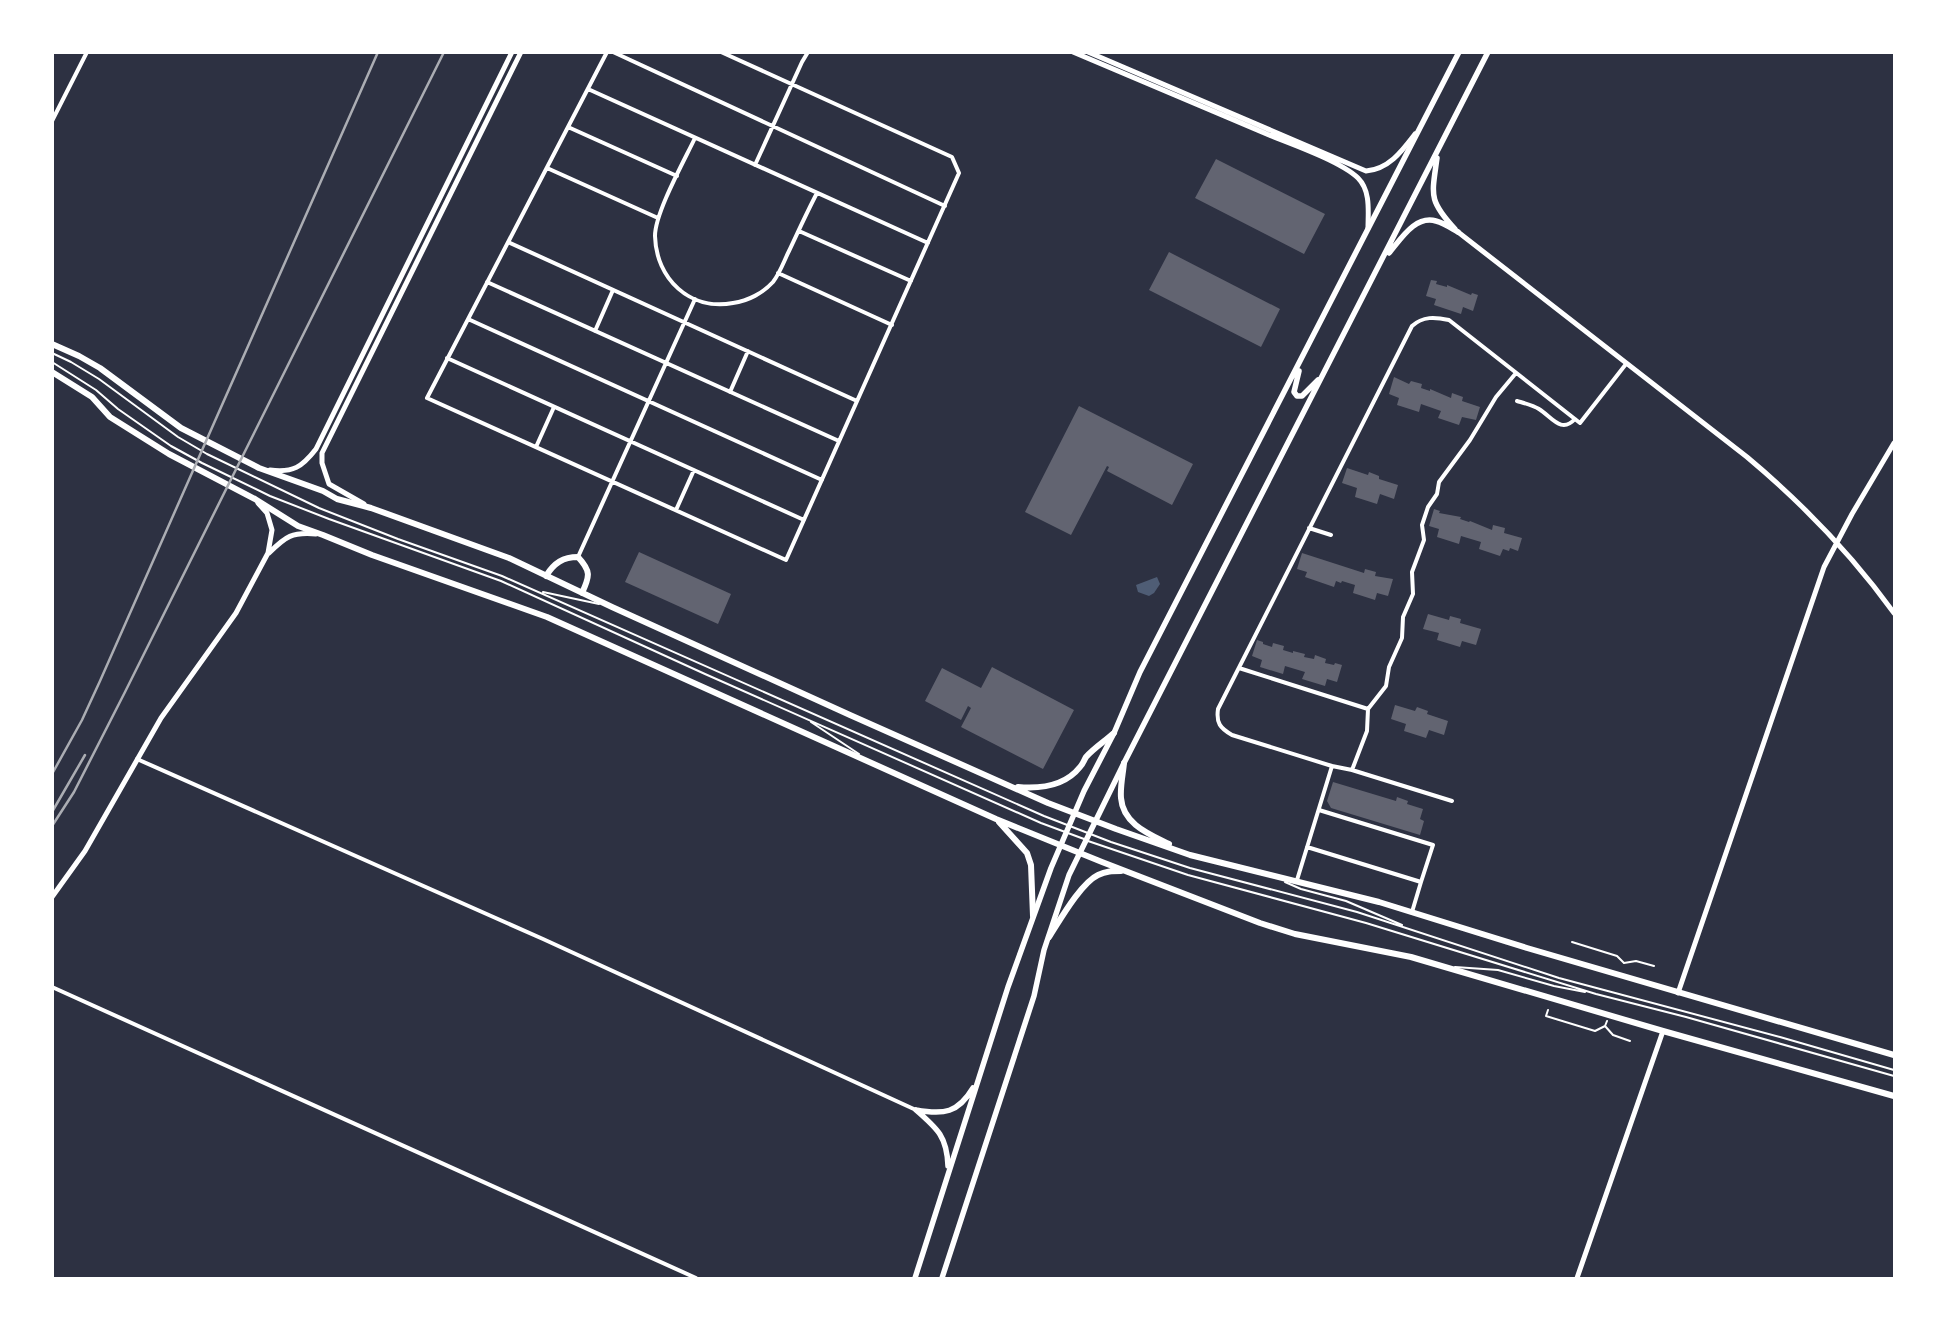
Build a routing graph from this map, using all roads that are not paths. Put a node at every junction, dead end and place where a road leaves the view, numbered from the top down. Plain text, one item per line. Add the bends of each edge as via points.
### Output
1 (87, 52) edge
2 (512, 52) edge
3 (521, 52) edge
4 (607, 52) edge
5 (613, 52) edge
6 (721, 52) edge
7 (808, 52) edge
8 (1073, 52) edge
9 (1088, 52) edge
10 (1459, 52) edge
11 (1488, 52) edge
12 (792, 84) junction
13 (588, 89) junction
14 (52, 121) edge
15 (772, 126) junction
16 (568, 127) junction
17 (1420, 128) junction
18 (695, 138) junction
19 (1438, 151) junction
20 (754, 165) junction
21 (547, 168) junction
22 (677, 176) junction
23 (816, 193) junction
24 (945, 206) junction
25 (658, 218) junction
26 (798, 231) junction
27 (1368, 231) junction
28 (1458, 232) junction
29 (508, 242) junction
30 (928, 243) junction
31 (1381, 264) junction
32 (778, 273) junction
33 (911, 281) junction
34 (487, 282) junction
35 (613, 290) junction
36 (695, 299) junction
37 (468, 320) junction
38 (684, 322) junction
39 (892, 324) junction
40 (594, 331) junction
41 (52, 344) edge
42 (748, 351) junction
43 (52, 353) edge
44 (1303, 357) junction
45 (447, 358) junction
46 (52, 362) edge
47 (666, 363) junction
48 (1626, 364) junction
49 (1327, 368) junction
50 (52, 372) edge
51 (1516, 373) junction
52 (730, 392) junction
53 (857, 401) junction
54 (1517, 401) dead end
55 (648, 402) junction
56 (554, 407) junction
57 (1575, 419) junction
58 (630, 441) junction
59 (839, 441) junction
60 (1894, 443) edge
61 (536, 447) junction
62 (259, 468) junction
63 (694, 470) junction
64 (822, 480) junction
65 (612, 482) junction
66 (255, 499) junction
67 (371, 508) junction
68 (676, 510) junction
69 (804, 520) junction
70 (1309, 528) junction
71 (323, 535) junction
72 (1331, 535) dead end
73 (1837, 542) junction
74 (268, 553) junction
75 (578, 557) junction
76 (546, 576) junction
77 (537, 591) junction
78 (582, 593) junction
79 (612, 607) junction
80 (1894, 613) edge
81 (1239, 668) junction
82 (1368, 709) junction
83 (808, 719) junction
84 (1114, 733) junction
85 (137, 758) junction
86 (872, 763) junction
87 (1124, 763) junction
88 (1332, 766) junction
89 (1352, 770) junction
90 (1012, 786) junction
91 (1452, 801) dead end
92 (1319, 810) junction
93 (1074, 813) junction
94 (996, 820) junction
95 (1095, 821) junction
96 (1069, 826) junction
97 (1066, 832) junction
98 (1089, 834) junction
99 (1086, 840) junction
100 (1061, 845) junction
101 (1307, 847) junction
102 (1080, 853) junction
103 (1190, 855) junction
104 (1126, 870) junction
105 (1262, 871) junction
106 (1297, 880) junction
107 (1421, 882) junction
108 (52, 897) edge
109 (1412, 912) junction
110 (1033, 916) junction
111 (1410, 930) junction
112 (1049, 936) junction
113 (1448, 967) junction
114 (52, 987) edge
115 (1678, 993) junction
116 (1596, 994) junction
117 (1663, 1031) junction
118 (1894, 1055) edge
119 (1894, 1070) edge
120 (1894, 1076) edge
121 (978, 1080) junction
122 (1894, 1096) edge
123 (916, 1110) junction
124 (948, 1171) junction
125 (696, 1278) edge
126 (915, 1278) edge
127 (942, 1278) edge
128 (1577, 1278) edge

1 - 14 street
2 - 62 street via 316,449 292,470
3 - 67 street via 322,453 329,484
4 - 13 street
5 - 15 street
6 - 12 street
7 - 12 street
8 - 27 street via 1346,169 1357,177 1366,193
9 - 17 street via 1366,171 1384,167 1392,161
10 - 17 main road
11 - 19 main road
12 - 15 street
12 - 24 street via 952,157 960,173
13 - 16 street
13 - 18 street
15 - 20 street
15 - 24 street
16 - 21 street
16 - 22 street
17 - 27 main road
18 - 20 street
18 - 22 street
19 - 28 main road via 1433,186 1436,207
19 - 31 main road
20 - 23 street
21 - 25 street
21 - 29 street
22 - 25 street
23 - 26 street
23 - 30 street
24 - 30 street
25 - 36 street via 655,238 660,264 677,288
26 - 32 street
26 - 33 street
27 - 44 main road
28 - 31 main road via 1437,221 1417,224 1410,228
28 - 48 street
29 - 34 street
29 - 35 street
30 - 33 street
31 - 49 main road
32 - 36 street via 764,290 752,298 713,304
32 - 39 street
33 - 39 street
34 - 37 street
34 - 40 street
35 - 38 street
35 - 40 street
36 - 38 street
37 - 45 street
37 - 55 street
38 - 42 street
38 - 47 street
39 - 53 street
40 - 47 street
41 - 62 main road via 100,368 181,428
42 - 52 street
42 - 53 street
43 - 77 lane via 99,379 178,437 215,458 331,513 471,563
44 - 49 main road via 1294,392 1297,396 1311,388
44 - 84 main road via 1140,672
45 - 56 street
45 - 61 street via 427,398
46 - 83 lane via 171,446 202,464 270,496 501,581
47 - 52 street
47 - 55 street
48 - 57 street via 1580,423
48 - 73 street via 1760,468
49 - 87 main road
50 - 66 main road via 92,397 110,417 169,454
51 - 57 street
51 - 70 street via 1449,320 1419,320 1412,326
51 - 82 street via 1439,482 1422,526 1424,540 1412,572 1413,594 1403,617 1402,638 1389,667 1386,686
52 - 59 street
53 - 59 street
54 - 57 street via 1538,408 1564,426
55 - 58 street
55 - 64 street
56 - 58 street
56 - 61 street
58 - 63 street
58 - 65 street
59 - 64 street
60 - 73 street
61 - 65 street
62 - 67 main road via 337,499
63 - 68 street
63 - 69 street
64 - 69 street
65 - 68 street
65 - 75 street
66 - 71 main road via 298,526
66 - 74 street via 267,514 272,530
67 - 76 main road via 472,543
68 - 69 street via 786,560
70 - 72 street
70 - 81 street
71 - 74 street via 298,533 283,539
71 - 86 main road via 555,620
73 - 80 street
73 - 115 street via 1824,567
74 - 85 street via 236,613
75 - 76 main road via 560,561
75 - 78 main road via 588,574
76 - 78 main road
77 - 79 lane
77 - 96 lane
78 - 79 main road
79 - 90 main road
81 - 82 street
81 - 88 street via 1218,709 1216,720 1221,729
82 - 89 street via 1367,731
83 - 86 lane
83 - 97 lane
84 - 90 main road via 1066,780 1035,789
84 - 93 main road
85 - 108 street via 85,851
85 - 123 street
86 - 94 main road
87 - 95 main road
87 - 103 main road via 1121,799 1127,816 1140,830
88 - 89 street
88 - 92 street
89 - 91 street
90 - 93 main road
92 - 101 street
92 - 107 street via 1433,844
93 - 95 main road
93 - 96 main road
94 - 100 main road
94 - 110 main road via 1027,852 1031,865
95 - 98 main road
95 - 103 main road
96 - 97 main road
96 - 98 lane
97 - 99 lane
97 - 100 main road
98 - 99 main road
98 - 111 lane via 1190,868 1357,912
99 - 102 main road
99 - 116 lane via 1188,875 1366,923
100 - 102 main road
100 - 110 main road
101 - 106 street
101 - 107 street
102 - 104 main road
102 - 112 main road via 1069,875
103 - 105 main road
104 - 112 main road via 1106,871 1085,885
104 - 113 main road via 1294,934
105 - 106 main road
105 - 111 lane via 1301,889 1346,900
106 - 109 main road
107 - 109 street
109 - 115 main road
110 - 121 main road
111 - 119 lane via 1559,978
112 - 127 main road via 1034,996
113 - 116 lane via 1498,970
113 - 117 main road
114 - 125 street
115 - 118 main road
116 - 120 lane via 1686,1016
117 - 122 main road
117 - 128 street
121 - 123 main road via 966,1100 953,1110 938,1114
121 - 124 main road
123 - 124 main road via 935,1126 943,1138
124 - 126 main road

